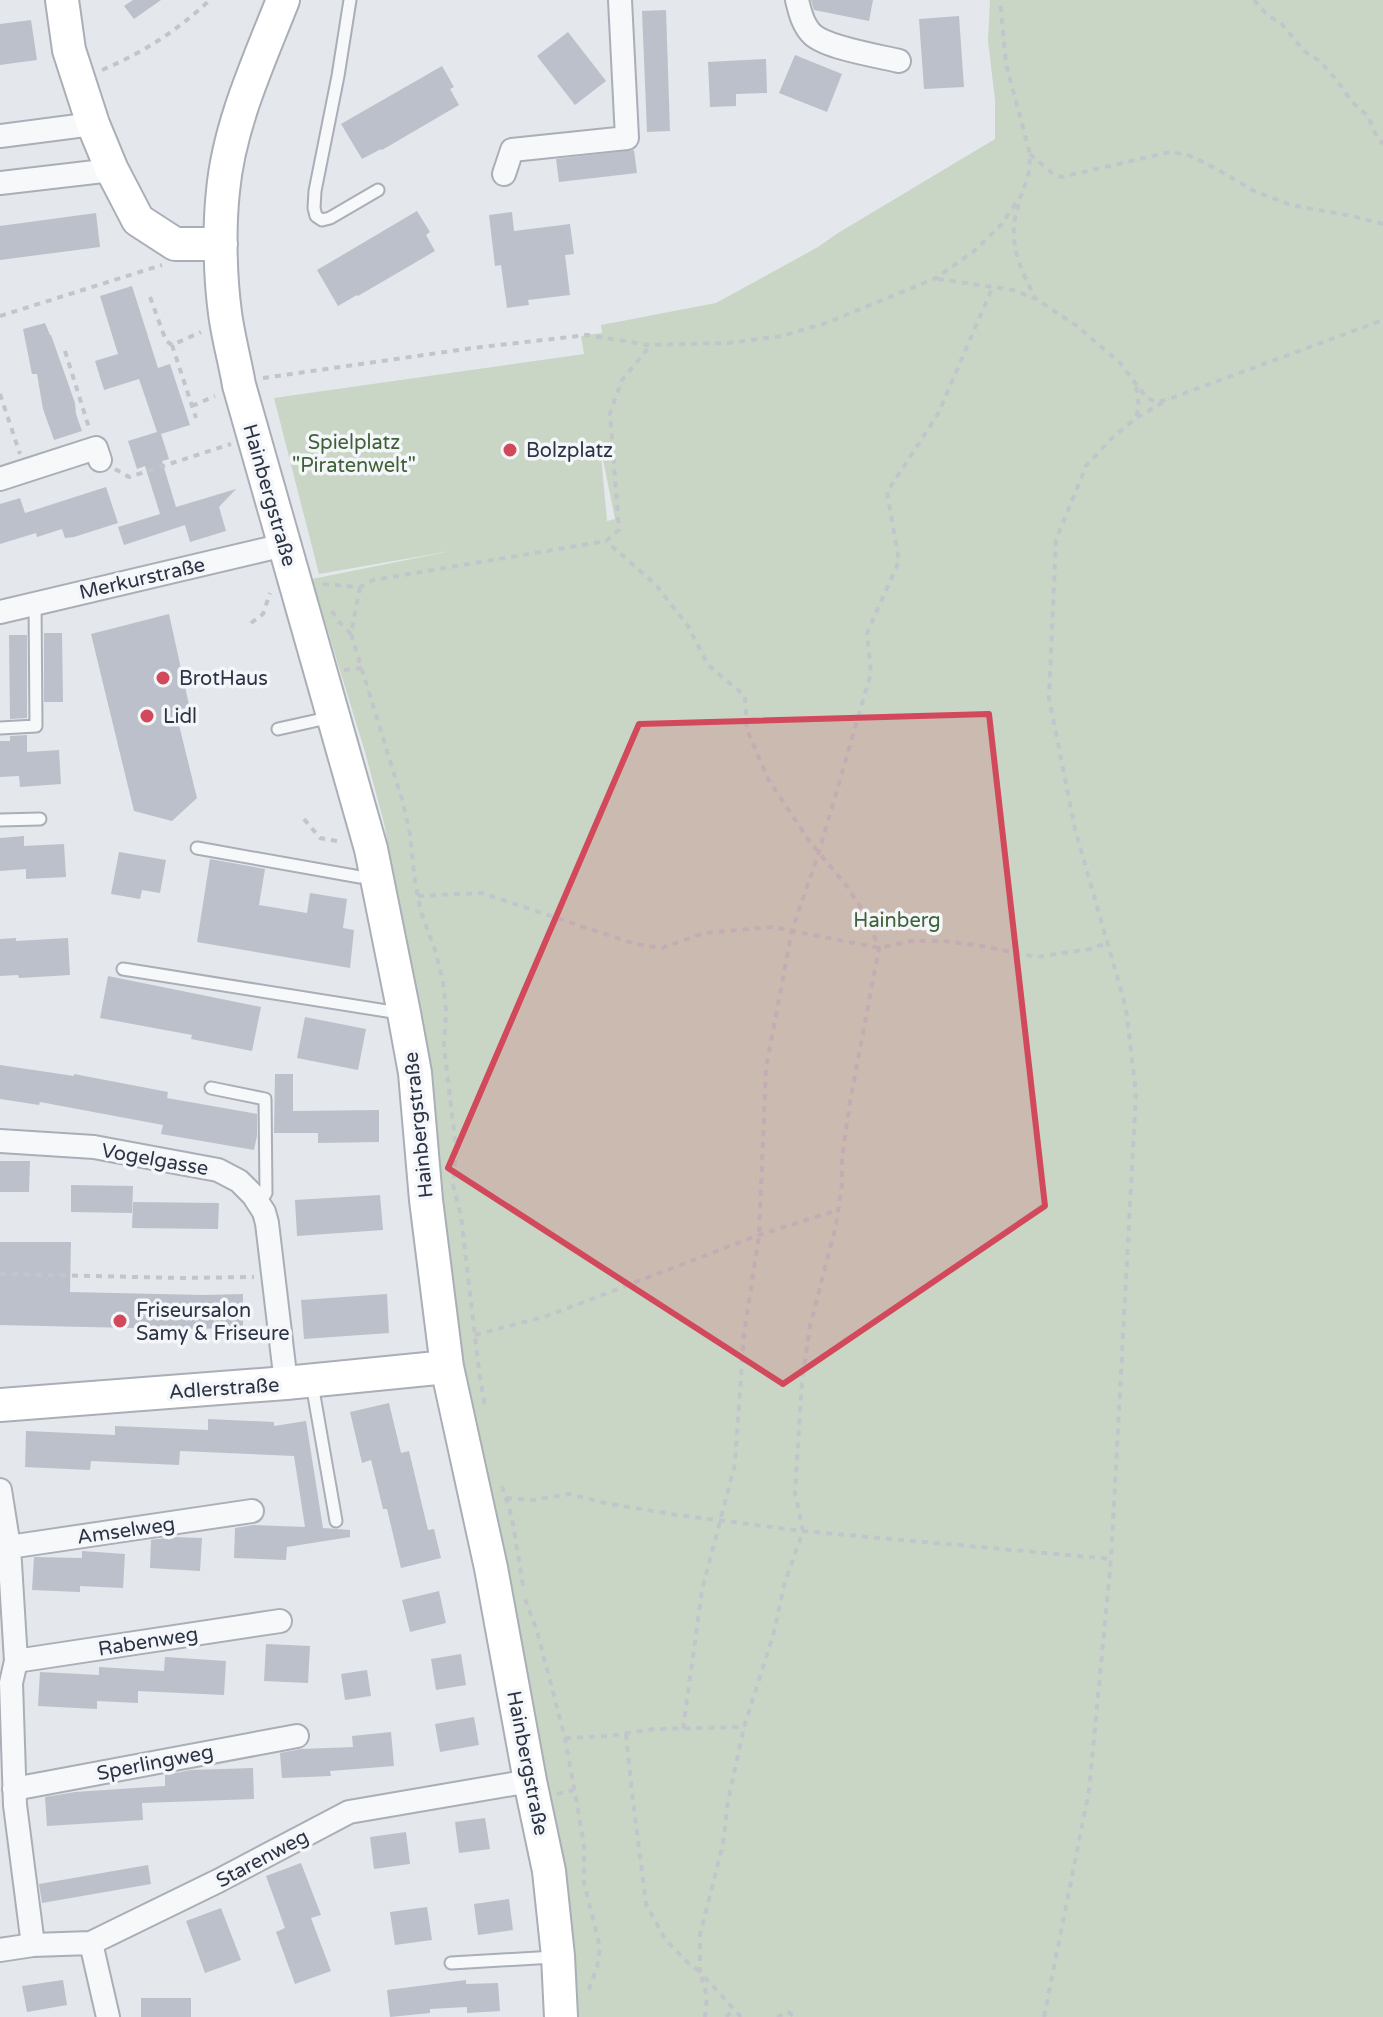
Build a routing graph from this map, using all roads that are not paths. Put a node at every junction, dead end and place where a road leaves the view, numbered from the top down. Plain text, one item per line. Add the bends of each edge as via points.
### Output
1 (62, 0) edge
2 (283, 0) edge
3 (350, 0) edge
4 (620, 0) edge
5 (797, 0) edge
6 (899, 61) dead end
7 (93, 124) junction
8 (0, 136) edge
9 (112, 170) junction
10 (504, 174) dead end
11 (0, 183) edge
12 (378, 190) dead end
13 (221, 244) junction
14 (98, 454) road end
15 (0, 479) edge
16 (284, 545) junction
17 (35, 603) junction
18 (0, 612) edge
19 (333, 716) junction
20 (0, 728) edge
21 (278, 729) dead end
22 (40, 819) dead end
23 (0, 820) edge
24 (197, 848) dead end
25 (377, 876) junction
26 (123, 969) dead end
27 (404, 1013) junction
28 (211, 1088) dead end
29 (0, 1141) edge
30 (259, 1203) junction
31 (447, 1367) junction
32 (298, 1382) junction
33 (0, 1405) edge
34 (0, 1490) edge
35 (252, 1511) dead end
36 (336, 1521) dead end
37 (4, 1547) edge
38 (280, 1621) dead end
39 (16, 1661) junction
40 (5, 1684) edge
41 (297, 1736) dead end
42 (530, 1781) junction
43 (9, 1800) edge
44 (91, 1943) junction
45 (33, 1945) junction
46 (0, 1950) edge
47 (558, 1956) junction
48 (451, 1963) dead end
49 (573, 2009) edge
50 (108, 2017) edge

1 - 7 street via 69,50
2 - 13 street, Hainbergstraße via 231,146
3 - 12 lane via 315,191 316,216 330,218
4 - 10 street via 627,138 512,150
5 - 6 street via 813,35
7 - 8 street
7 - 9 street
9 - 11 street
9 - 13 street via 138,220 175,244
13 - 16 street, Hainbergstraße via 225,311 239,385
14 - 15 street
16 - 17 street, Merkurstraße
16 - 19 street, Hainbergstraße
17 - 18 street, Merkurstraße
17 - 20 lane via 36,726
19 - 21 lane
19 - 25 street, Hainbergstraße
22 - 23 lane
24 - 25 lane
25 - 27 street, Hainbergstraße
26 - 27 lane
27 - 31 street, Hainbergstraße
28 - 30 lane via 265,1099 266,1193
29 - 30 street, Vogelgasse via 94,1147 218,1170 239,1181
30 - 32 street
31 - 32 street, Adlerstraße
31 - 42 street, Hainbergstraße
32 - 33 street, Adlerstraße
32 - 36 lane
34 - 37 street
35 - 37 street, Amselweg
37 - 39 street
38 - 39 street, Rabenweg
39 - 40 street
40 - 43 street
41 - 43 street, Sperlingweg
42 - 44 street, Starenweg via 349,1812
42 - 47 street, Hainbergstraße via 549,1871
43 - 45 street
44 - 45 street, Starenweg
44 - 50 street
45 - 46 street, Starenweg
47 - 48 lane
47 - 49 street, Hainbergstraße

